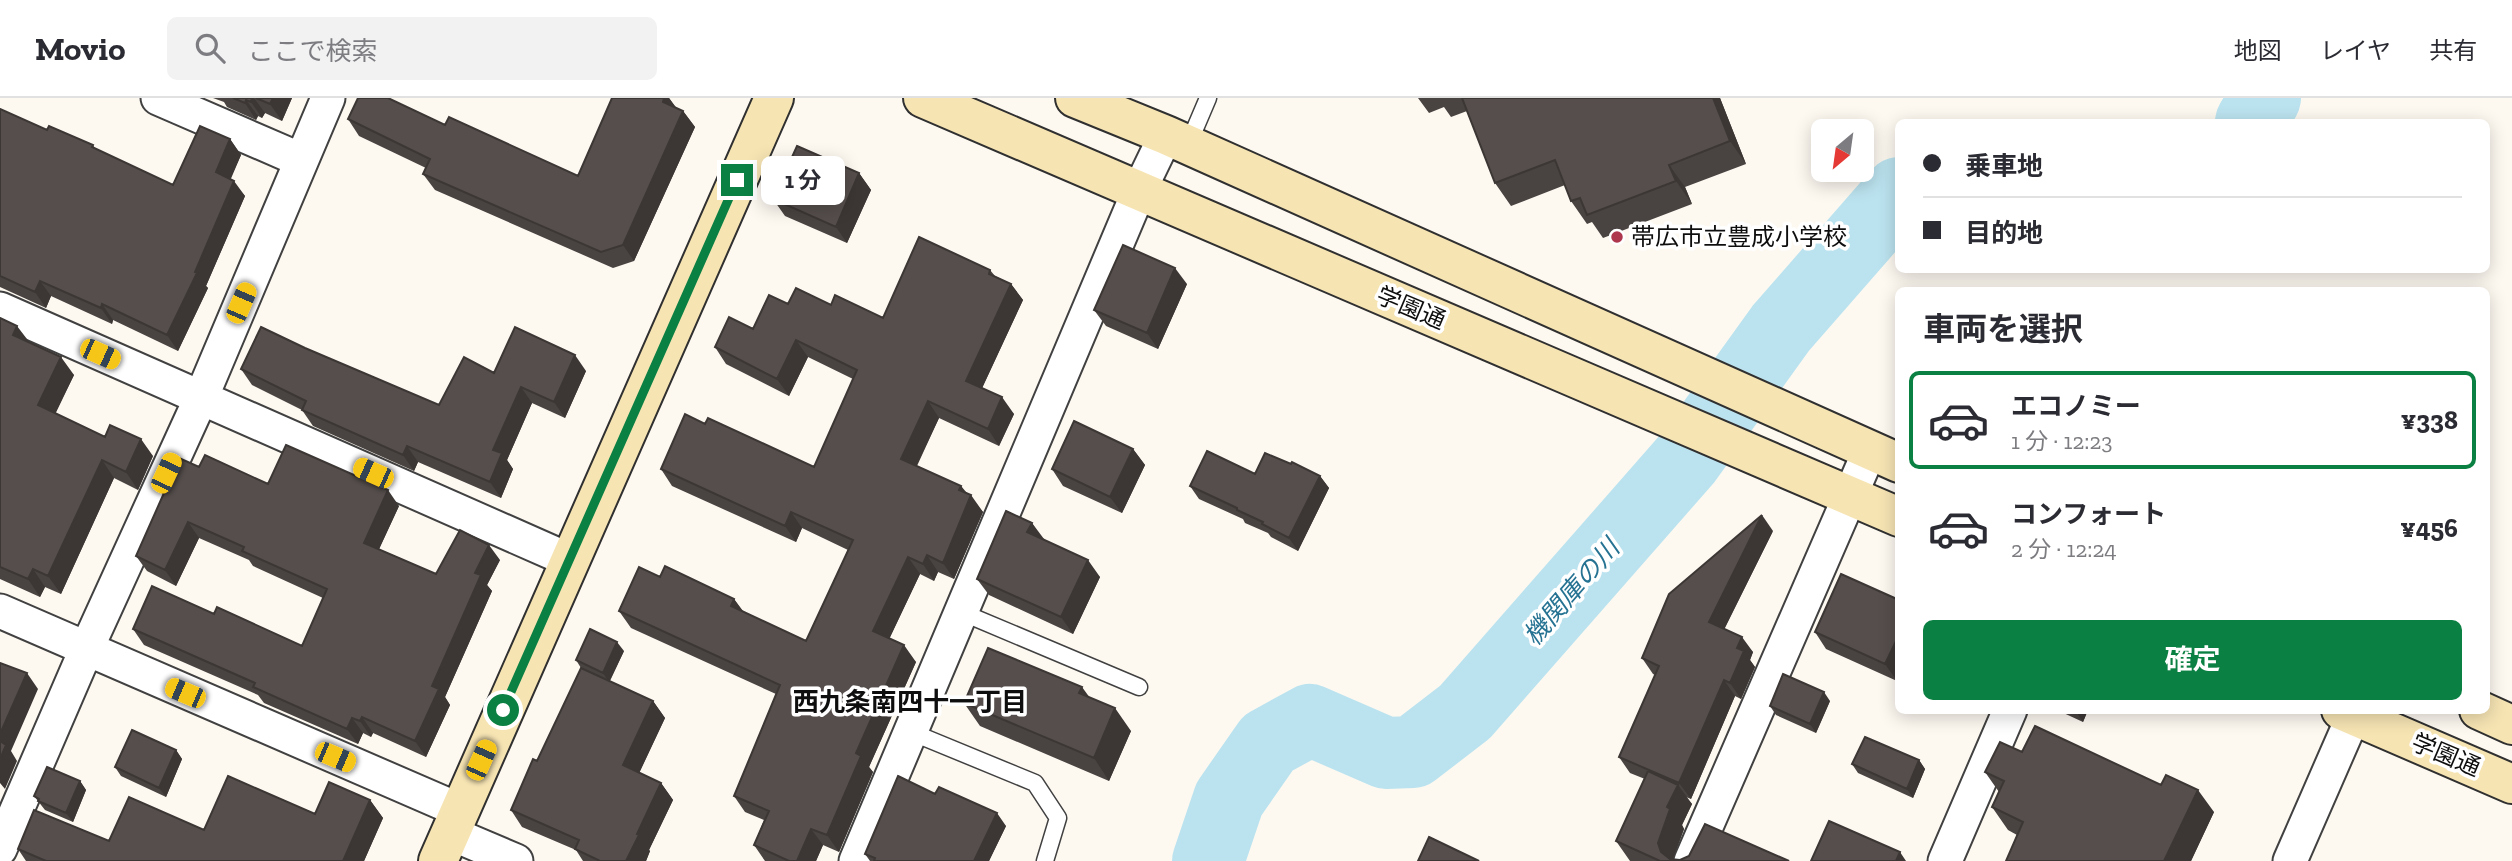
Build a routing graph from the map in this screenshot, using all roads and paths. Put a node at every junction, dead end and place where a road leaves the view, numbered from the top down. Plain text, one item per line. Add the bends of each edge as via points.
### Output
1 (158, 98) edge
2 (328, 98) edge
3 (774, 98) edge
4 (923, 98) edge
5 (1075, 98) edge
6 (1208, 98) edge
7 (1177, 140) junction
8 (301, 160) junction
9 (1139, 191) junction
10 (0, 309) edge
11 (201, 398) junction
12 (1884, 456) edge
13 (1850, 496) junction
14 (1895, 515) edge
15 (569, 560) junction
16 (0, 611) edge
17 (961, 612) junction
18 (86, 650) junction
19 (1139, 687) dead end
20 (2008, 714) edge
21 (2349, 714) edge
22 (2354, 714) edge
23 (2488, 714) edge
24 (2512, 725) edge
25 (911, 732) junction
26 (2512, 784) edge
27 (449, 835) edge
28 (0, 849) edge
29 (516, 861) edge
30 (856, 861) edge
31 (1045, 861) edge
32 (1690, 861) edge
33 (1945, 861) edge
34 (2290, 861) edge

1 - 8 street
2 - 8 street
3 - 15 street
4 - 9 street, 学園通
5 - 7 street
6 - 7 lane
7 - 9 street
7 - 12 street
8 - 11 street
9 - 13 street, 学園通
9 - 17 street
10 - 11 street
11 - 15 street
11 - 18 street
12 - 13 street
13 - 14 street, 学園通
13 - 32 street
15 - 27 street
16 - 18 street
17 - 19 lane
17 - 25 street
18 - 27 street
18 - 28 street
20 - 33 street
21 - 34 street
22 - 26 street, 学園通
23 - 24 street
25 - 30 street
25 - 31 lane via 1035,783 1058,818
27 - 29 street

